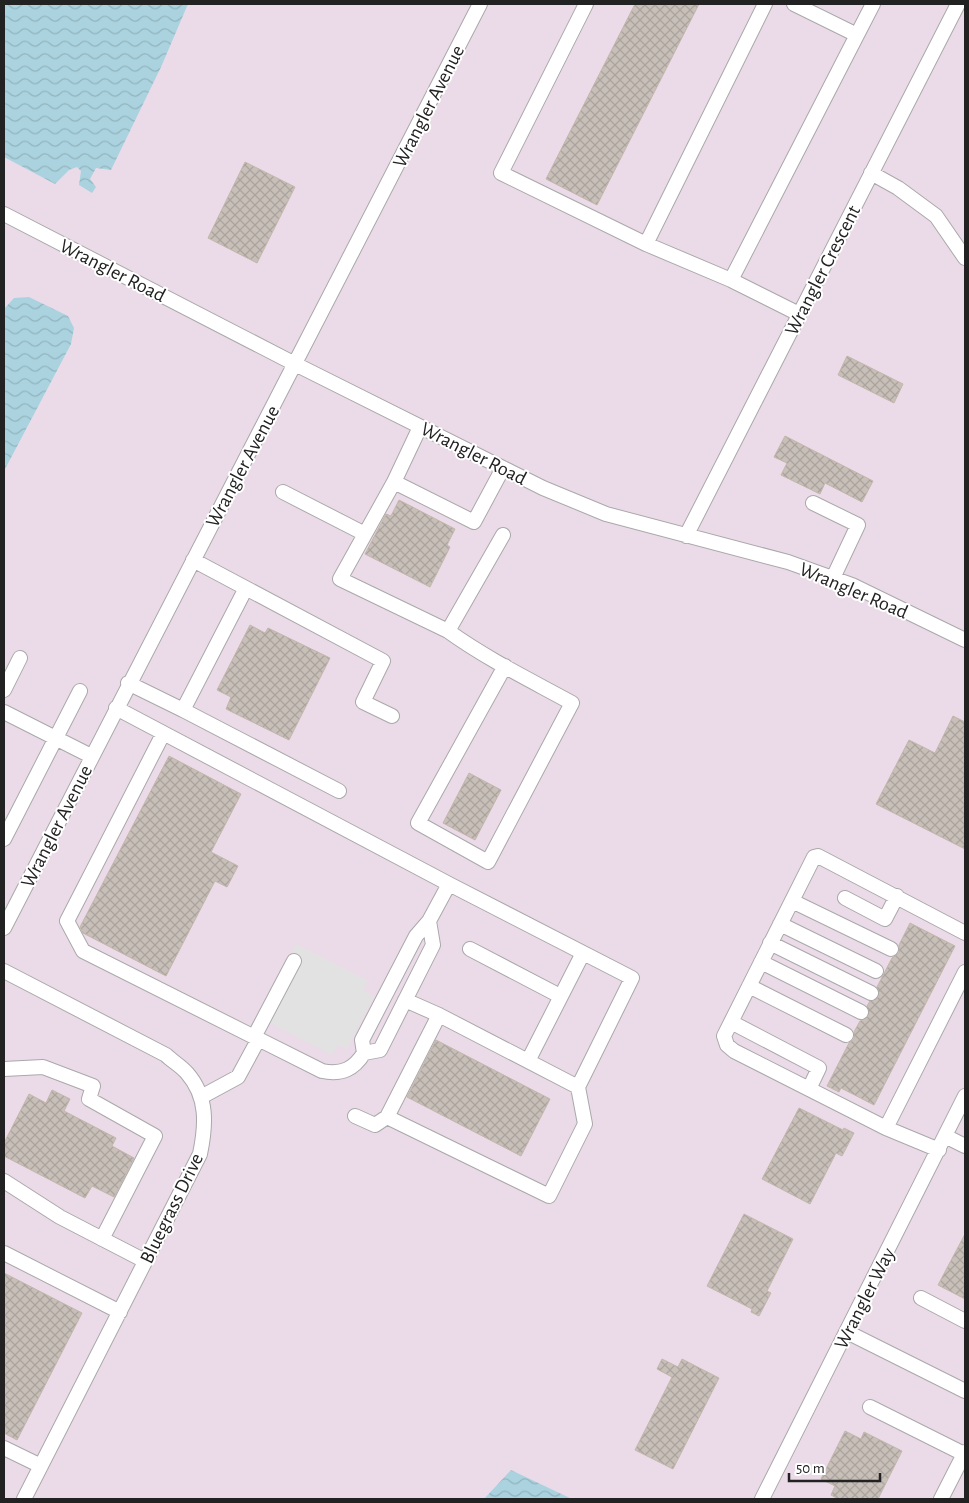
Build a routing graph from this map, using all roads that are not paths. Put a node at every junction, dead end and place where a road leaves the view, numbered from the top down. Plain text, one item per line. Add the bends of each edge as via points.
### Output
1 (480, 4) edge
2 (586, 4) edge
3 (765, 4) edge
4 (794, 4) edge
5 (874, 4) edge
6 (958, 4) edge
7 (811, 8) edge
8 (857, 35) junction
9 (871, 173) junction
10 (4, 214) edge
11 (646, 244) junction
12 (965, 258) edge
13 (731, 280) junction
14 (799, 314) junction
15 (295, 364) junction
16 (420, 427) junction
17 (503, 468) junction
18 (394, 482) junction
19 (283, 492) dead end
20 (813, 504) dead end
21 (365, 534) junction
22 (503, 535) dead end
23 (686, 536) junction
24 (192, 560) junction
25 (833, 578) junction
26 (246, 588) junction
27 (448, 631) junction
28 (965, 640) edge
29 (20, 658) dead end
30 (505, 666) junction
31 (128, 683) junction
32 (4, 690) edge
33 (80, 691) dead end
34 (116, 708) junction
35 (183, 710) junction
36 (4, 712) edge
37 (392, 716) dead end
38 (163, 734) junction
39 (55, 739) junction
40 (91, 756) junction
41 (339, 791) dead end
42 (4, 839) edge
43 (449, 884) junction
44 (897, 896) junction
45 (845, 898) dead end
46 (792, 902) junction
47 (429, 921) junction
48 (780, 924) junction
49 (4, 928) edge
50 (965, 933) edge
51 (770, 944) junction
52 (470, 949) dead end
53 (891, 949) dead end
54 (582, 953) junction
55 (294, 961) dead end
56 (761, 962) junction
57 (4, 970) edge
58 (876, 971) dead end
59 (965, 972) edge
60 (749, 986) junction
61 (871, 993) dead end
62 (560, 996) junction
63 (405, 1000) junction
64 (861, 1012) dead end
65 (439, 1015) junction
66 (731, 1022) junction
67 (846, 1035) dead end
68 (256, 1039) junction
69 (364, 1053) junction
70 (528, 1061) junction
71 (4, 1069) edge
72 (578, 1087) junction
73 (809, 1089) junction
74 (965, 1096) edge
75 (201, 1097) junction
76 (355, 1116) dead end
77 (387, 1117) junction
78 (886, 1128) junction
79 (945, 1136) junction
80 (965, 1146) edge
81 (939, 1150) junction
82 (4, 1181) edge
83 (102, 1239) junction
84 (4, 1253) edge
85 (145, 1262) junction
86 (921, 1298) dead end
87 (120, 1312) junction
88 (965, 1321) edge
89 (847, 1332) junction
90 (965, 1392) edge
91 (870, 1407) dead end
92 (4, 1448) edge
93 (965, 1453) edge
94 (41, 1466) junction
95 (24, 1499) edge
96 (762, 1499) edge
97 (941, 1499) edge

1 - 15 street, Wrangler Avenue
2 - 11 street via 501,174
3 - 11 street
4 - 7 street
5 - 8 street
6 - 9 street, Wrangler Crescent
7 - 8 street
8 - 13 street
9 - 12 street via 936,216
9 - 14 street, Wrangler Crescent
10 - 15 street, Wrangler Road
11 - 13 street
13 - 14 street
14 - 23 street, Wrangler Crescent
15 - 16 street, Wrangler Road
15 - 24 street, Wrangler Avenue
16 - 17 street, Wrangler Road
16 - 18 street
17 - 18 street via 474,522
17 - 23 street, Wrangler Road via 606,514
18 - 21 street
19 - 21 street
20 - 25 street via 858,525
21 - 27 street via 340,579
22 - 27 street
23 - 25 street, Wrangler Road via 788,562
24 - 26 street
24 - 31 street, Wrangler Avenue
25 - 28 street, Wrangler Road
26 - 35 street
26 - 37 street via 383,661 363,702
27 - 30 street
29 - 32 street
30 - 30 street via 418,823 488,862 572,703
31 - 34 street, Wrangler Avenue
31 - 35 street
33 - 39 street
34 - 38 street
34 - 40 street, Wrangler Avenue
35 - 41 street
36 - 39 street
38 - 43 street
38 - 68 street via 67,921 83,951
39 - 40 street
39 - 42 street
40 - 49 street, Wrangler Avenue
43 - 47 street
43 - 54 street
44 - 45 street via 885,919
44 - 46 street via 818,856 814,857
44 - 50 street
46 - 48 street
46 - 53 street
47 - 63 street via 433,945
47 - 69 street via 416,936 362,1040
48 - 51 street
48 - 58 street
51 - 56 street
51 - 61 street
52 - 62 street
54 - 62 street
54 - 72 street via 632,978
55 - 68 street
56 - 60 street
56 - 64 street
57 - 75 street, Bluegrass Drive via 166,1056 187,1072
59 - 78 street
60 - 66 street
60 - 67 street
62 - 70 street
63 - 65 street
63 - 69 street via 380,1050
65 - 70 street
65 - 77 street
66 - 73 street via 724,1036 727,1046
66 - 73 street via 819,1068
68 - 69 street via 328,1072 352,1068
68 - 75 street via 238,1077
70 - 72 street
71 - 83 street via 43,1067 93,1086 89,1100 155,1136
72 - 77 street via 585,1124 549,1196
73 - 78 street
74 - 79 street, Wrangler Way
75 - 85 street, Bluegrass Drive via 206,1124 200,1154
76 - 77 street via 375,1125
78 - 81 street
79 - 80 street
79 - 81 street, Wrangler Way
81 - 89 street, Wrangler Way
82 - 83 street
83 - 85 street
84 - 87 street
85 - 87 street, Bluegrass Drive
86 - 88 street
87 - 94 street, Bluegrass Drive
89 - 90 street
89 - 96 street, Wrangler Way
91 - 93 street
92 - 94 street
93 - 97 street
94 - 95 street, Bluegrass Drive

